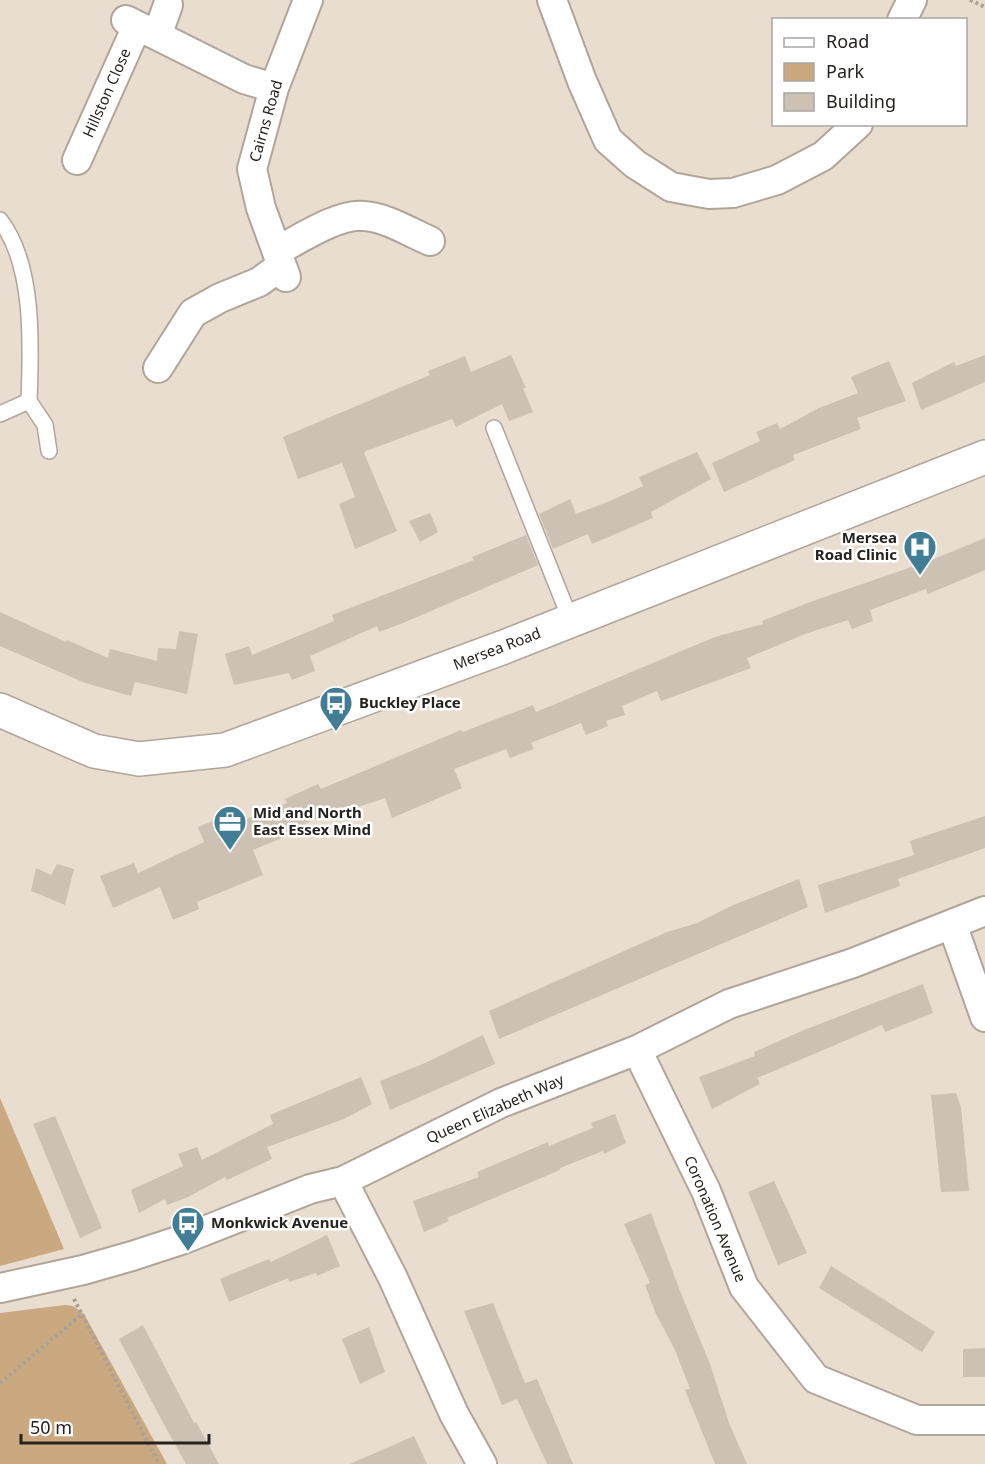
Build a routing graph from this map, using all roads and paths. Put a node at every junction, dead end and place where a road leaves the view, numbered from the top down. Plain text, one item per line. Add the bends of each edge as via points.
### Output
1 (308, 0) edge
2 (552, 0) edge
3 (912, 0) edge
4 (970, 0) edge
5 (168, 4) dead end
6 (985, 7) edge
7 (903, 18) edge
8 (140, 26) junction
9 (274, 88) junction
10 (856, 126) edge
11 (77, 160) dead end
12 (0, 220) edge
13 (430, 241) dead end
14 (282, 265) junction
15 (158, 368) dead end
16 (29, 401) junction
17 (0, 414) edge
18 (494, 428) dead end
19 (49, 451) dead end
20 (985, 457) edge
21 (571, 621) junction
22 (0, 710) edge
23 (985, 911) edge
24 (952, 924) junction
25 (985, 1017) edge
26 (637, 1050) junction
27 (343, 1181) junction
28 (0, 1288) edge
29 (74, 1299) dead end
30 (82, 1314) junction
31 (0, 1383) edge
32 (985, 1420) edge
33 (159, 1464) edge
34 (482, 1464) edge

1 - 9 street, Cairns Road
2 - 10 street via 609,140 635,164 671,187 709,194 733,193 777,180 823,156
3 - 7 street
4 - 6 path
5 - 8 street, Hillston Close
8 - 9 street via 244,79
8 - 11 street, Hillston Close
9 - 14 street, Cairns Road via 252,169 261,208
12 - 16 lane via 22,266 31,346
13 - 14 street via 365,216 350,217 328,225
14 - 15 street via 259,282 193,313
16 - 17 lane
16 - 19 lane via 45,425
18 - 21 lane
20 - 21 main road, Mersea Road
21 - 22 main road, Mersea Road via 225,750 183,757 139,759 94,751
23 - 24 street, Queen Elizabeth Way
24 - 25 street
24 - 26 street, Queen Elizabeth Way via 853,963 729,1004
26 - 27 street, Queen Elizabeth Way via 501,1103
26 - 32 street, Coronation Avenue via 706,1191 744,1287 816,1379 918,1420
27 - 28 street, Queen Elizabeth Way via 132,1256
27 - 34 street via 393,1278 454,1414
29 - 30 path
30 - 31 path
30 - 33 path

